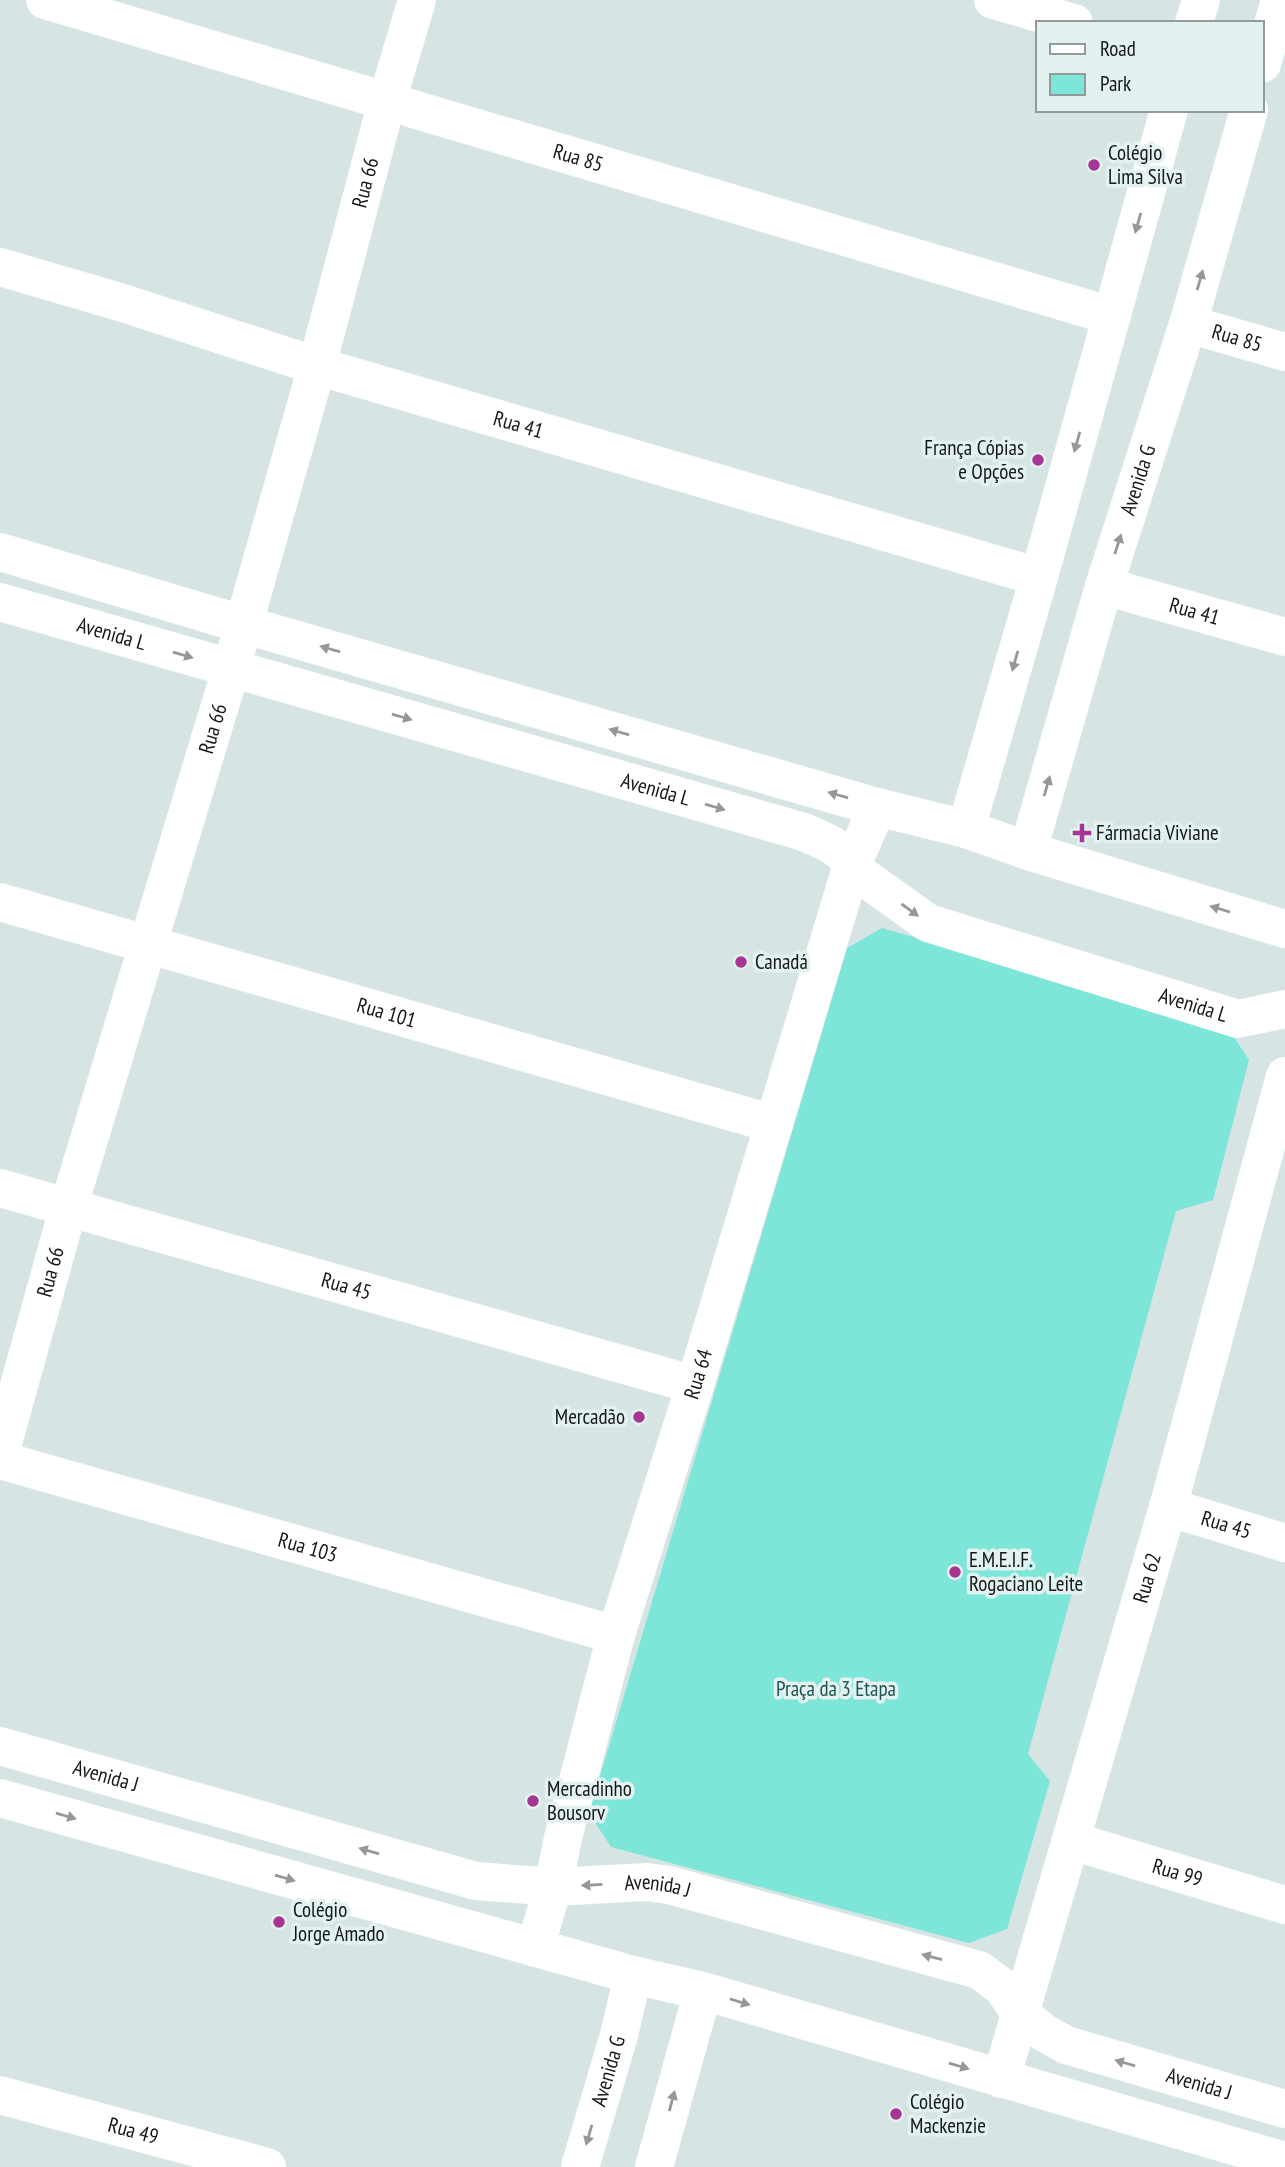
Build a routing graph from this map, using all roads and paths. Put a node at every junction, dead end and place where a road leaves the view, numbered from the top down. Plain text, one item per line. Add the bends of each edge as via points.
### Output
1 (45, 0) edge
2 (417, 0) edge
3 (993, 0) edge
4 (1201, 0) edge
5 (1280, 0) edge
6 (1067, 21) edge
7 (1195, 21) edge
8 (1264, 59) edge
9 (1264, 67) edge
10 (1285, 75) edge
11 (387, 102) junction
12 (1168, 112) edge
13 (1248, 112) edge
14 (0, 267) edge
15 (1112, 316) junction
16 (1188, 324) junction
17 (1285, 352) edge
18 (317, 366) junction
19 (0, 552) edge
20 (1039, 577) junction
21 (1104, 586) junction
22 (0, 602) edge
23 (242, 624) junction
24 (1285, 637) edge
25 (231, 669) junction
26 (877, 807) junction
27 (965, 829) junction
28 (1028, 851) junction
29 (851, 868) junction
30 (0, 902) edge
31 (1285, 929) edge
32 (149, 944) junction
33 (1285, 1009) edge
34 (1285, 1076) edge
35 (774, 1124) junction
36 (1273, 1174) edge
37 (0, 1188) edge
38 (68, 1209) junction
39 (695, 1385) junction
40 (0, 1454) edge
41 (0, 1460) edge
42 (1168, 1507) junction
43 (1285, 1543) edge
44 (616, 1635) junction
45 (0, 1746) edge
46 (0, 1798) edge
47 (1072, 1841) junction
48 (553, 1887) junction
49 (1285, 1905) edge
50 (535, 1948) junction
51 (634, 1975) junction
52 (703, 1991) junction
53 (1020, 2013) junction
54 (1001, 2079) junction
55 (0, 2095) edge
56 (1285, 2109) edge
57 (1285, 2161) edge
58 (268, 2167) edge
59 (580, 2167) edge
60 (654, 2167) edge

1 - 11 street, Rua 85
2 - 11 street, Rua 66
3 - 6 street
4 - 7 street
5 - 8 street
9 - 10 street
11 - 15 street, Rua 85
11 - 18 street, Rua 66
12 -> 15 street
16 -> 13 street, Avenida G
14 - 18 street, Rua 41
15 -> 20 street
16 - 17 street, Rua 85
21 -> 16 street, Avenida G
18 - 20 street, Rua 41
18 - 23 street, Rua 66
19 - 23 street
20 -> 27 street
21 - 24 street, Rua 41
28 -> 21 street, Avenida G
22 -> 25 street, Avenida L
23 - 25 street, Rua 66
26 -> 23 street
25 -> 29 street, Avenida L via 804,832 831,844 849,859
25 - 32 street, Rua 66
26 - 27 street
26 - 29 street, Rua 64
27 - 28 street
31 -> 28 street
29 -> 33 street, Avenida L via 928,923 1238,1019
29 - 35 street, Rua 64
30 - 32 street, Rua 101
32 - 35 street, Rua 101
32 - 38 street, Rua 66
34 - 36 street, Rua 62
35 - 39 street, Rua 64
36 - 42 street, Rua 62
37 - 38 street, Rua 45
38 - 39 street, Rua 45
38 - 40 street, Rua 66
39 - 44 street, Rua 64
41 - 44 street, Rua 103
42 - 43 street, Rua 45
42 - 47 street, Rua 62
44 - 48 street, Rua 64
48 -> 45 street, Avenida J via 477,1881
46 -> 50 street
47 - 49 street, Rua 99
47 - 53 street, Rua 62
48 - 50 street, Rua 64
53 -> 48 street, Avenida J via 1002,1987 979,1970 669,1885
50 - 51 street
51 - 52 street
51 -> 59 street, Avenida G
52 -> 54 street
60 -> 52 street
53 - 54 street, Rua 62
56 -> 53 street, Avenida J via 1066,2045
54 - 57 street
55 - 58 street, Rua 49

